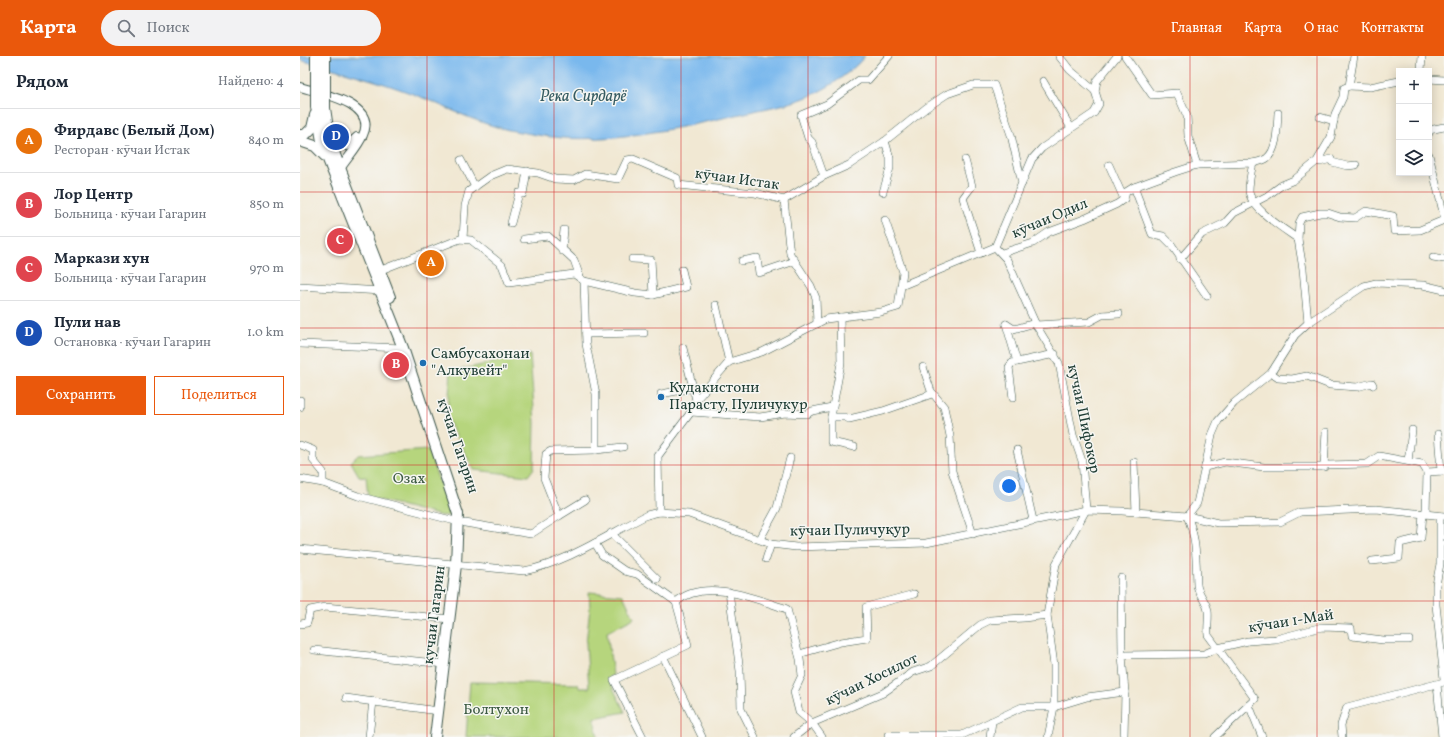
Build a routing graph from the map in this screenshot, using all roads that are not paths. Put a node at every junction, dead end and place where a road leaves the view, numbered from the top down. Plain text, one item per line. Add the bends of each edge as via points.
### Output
1 (316, 56) edge
2 (325, 56) edge
3 (889, 56) edge
4 (1059, 56) edge
5 (1117, 56) edge
6 (1125, 56) edge
7 (1354, 56) edge
8 (1422, 56) edge
9 (1421, 68) edge
10 (1432, 79) edge
11 (1444, 80) edge
12 (1043, 81) dead end
13 (1396, 82) edge
14 (1349, 86) junction
15 (300, 87) edge
16 (300, 90) edge
17 (1095, 91) junction
18 (321, 108) junction
19 (1278, 113) dead end
20 (1320, 117) dead end
21 (1334, 121) junction
22 (1444, 127) edge
23 (1071, 128) junction
24 (1432, 129) edge
25 (300, 135) edge
26 (300, 141) edge
27 (885, 141) junction
28 (330, 142) junction
29 (1321, 156) junction
30 (329, 159) junction
31 (461, 160) dead end
32 (964, 160) dead end
33 (1252, 163) junction
34 (1109, 165) dead end
35 (1197, 165) junction
36 (1356, 165) dead end
37 (1432, 166) edge
38 (527, 171) junction
39 (342, 172) junction
40 (824, 176) junction
41 (1022, 183) junction
42 (476, 187) junction
43 (1134, 187) junction
44 (883, 192) dead end
45 (1124, 199) junction
46 (784, 200) junction
47 (1254, 203) junction
48 (1444, 216) edge
49 (885, 220) dead end
50 (1444, 220) edge
51 (511, 224) dead end
52 (564, 230) dead end
53 (463, 239) junction
54 (524, 239) dead end
55 (1298, 239) junction
56 (995, 247) junction
57 (562, 251) junction
58 (981, 253) junction
59 (1002, 253) junction
60 (1433, 257) dead end
61 (632, 259) dead end
62 (1180, 259) junction
63 (1444, 260) edge
64 (742, 261) dead end
65 (795, 261) junction
66 (682, 270) dead end
67 (378, 271) junction
68 (582, 279) junction
69 (300, 286) edge
70 (901, 286) junction
71 (1444, 290) edge
72 (381, 291) junction
73 (653, 295) junction
74 (1207, 296) dead end
75 (716, 305) dead end
76 (1119, 314) dead end
77 (840, 317) junction
78 (816, 324) junction
79 (1036, 324) junction
80 (1308, 324) junction
81 (644, 333) dead end
82 (586, 334) junction
83 (300, 344) edge
84 (403, 348) junction
85 (683, 348) dead end
86 (1055, 354) junction
87 (729, 362) junction
88 (1017, 362) junction
89 (923, 367) dead end
90 (1271, 373) junction
91 (1373, 385) dead end
92 (693, 388) junction
93 (661, 394) dead end
94 (932, 394) junction
95 (1013, 398) dead end
96 (300, 400) edge
97 (696, 400) junction
98 (300, 407) edge
99 (832, 407) junction
100 (691, 412) junction
101 (831, 417) junction
102 (1412, 430) dead end
103 (1326, 432) dead end
104 (1438, 434) dead end
105 (300, 445) edge
106 (854, 446) dead end
107 (623, 447) dead end
108 (596, 450) junction
109 (1017, 450) dead end
110 (790, 458) dead end
111 (1408, 461) junction
112 (1134, 462) dead end
113 (1205, 467) junction
114 (1324, 467) junction
115 (1442, 471) edge
116 (1428, 472) junction
117 (300, 479) edge
118 (323, 483) junction
119 (585, 500) dead end
120 (1086, 510) junction
121 (659, 512) junction
122 (1136, 512) junction
123 (1424, 513) junction
124 (559, 516) junction
125 (1187, 516) junction
126 (1442, 516) edge
127 (1033, 520) junction
128 (462, 522) junction
129 (611, 532) junction
130 (973, 534) junction
131 (760, 539) junction
132 (595, 543) junction
133 (771, 544) junction
134 (300, 549) edge
135 (766, 559) dead end
136 (1372, 561) dead end
137 (1442, 564) edge
138 (459, 565) junction
139 (1121, 578) dead end
140 (657, 579) dead end
141 (729, 592) junction
142 (914, 594) dead end
143 (676, 602) junction
144 (1047, 615) junction
145 (450, 619) junction
146 (300, 624) edge
147 (1408, 640) dead end
148 (1218, 648) junction
149 (314, 650) dead end
150 (799, 654) junction
151 (1122, 655) junction
152 (663, 656) junction
153 (444, 664) junction
154 (1442, 682) edge
155 (1125, 692) junction
156 (346, 698) dead end
157 (373, 701) junction
158 (1252, 702) junction
159 (1054, 707) junction
160 (438, 711) junction
161 (992, 721) junction
162 (812, 723) junction
163 (888, 735) dead end
164 (369, 737) edge
165 (435, 737) edge
166 (441, 737) edge
167 (643, 737) edge
168 (702, 737) edge
169 (755, 737) edge
170 (794, 737) edge
171 (822, 737) edge
172 (934, 737) edge
173 (990, 737) edge
174 (1048, 737) edge
175 (1124, 737) edge
176 (1215, 737) edge
177 (1262, 737) edge
178 (1342, 737) edge
179 (1442, 737) edge

1 - 18 highway, bridge
2 - 18 highway, bridge
3 - 40 street via 868,80 860,80 827,104 801,114
4 - 17 street via 1070,70
5 - 17 street via 1097,81
6 - 35 street via 1152,96 1177,93 1187,116 1188,136
7 - 14 street
8 - 9 street
10 - 11 street
12 - 23 street
13 - 14 street via 1370,87
14 - 21 street via 1344,88
15 - 39 main road via 341,100 362,113 366,128
16 - 28 main road via 341,103 358,115 362,126 353,142 347,146
17 - 23 street, кӯчаи Одил via 1099,104 1094,113
18 - 25 highway via 312,128 305,135
18 - 28 highway, кӯчаи Гагарин
18 - 30 highway, кӯчаи Гагарин via 323,146
19 - 33 street via 1275,144 1269,156 1265,160
20 - 21 street
21 - 29 street via 1331,137
22 - 24 street
23 - 41 street, кӯчаи Одил via 1042,148 1032,159
26 - 30 highway via 316,146
27 - 40 street, кӯчаи Истак via 849,165
27 - 41 street, кӯчаи Истак via 947,94 972,85 994,84 1011,135
27 - 44 street via 890,168
28 - 39 highway, кӯчаи Гагарин
29 - 36 street via 1320,162 1331,159 1332,162 1347,166
29 - 47 street via 1294,180 1282,184 1268,196
30 - 67 highway, кӯчаи Гагарин
31 - 42 street
32 - 58 street via 972,186 963,198
33 - 35 street
33 - 47 street via 1249,191
34 - 45 street
35 - 43 street
37 - 48 street
38 - 42 street, кӯчаи Истак via 506,169 490,176
38 - 46 street, кӯчаи Истак via 555,179 574,180 585,174 618,179 626,160 632,159 677,178 678,185 754,193
38 - 51 street via 523,194 519,193
39 - 67 highway, кӯчаи Гагарин
40 - 46 street, кӯчаи Истак
41 - 56 street, кӯчаи Одил
42 - 53 street, кӯчаи Истак via 469,191 465,206
43 - 45 street, кӯчаи Одил via 1126,192
43 - 62 street via 1152,234 1163,236
45 - 59 street, кӯчаи Одил via 1084,219 1049,232 1033,243
46 - 65 street via 790,254
47 - 55 street via 1270,219
47 - 62 street via 1234,213 1226,223 1202,234
49 - 70 street via 903,272
50 - 55 street via 1420,230 1394,231 1394,216 1366,212 1355,218 1320,213 1302,217
52 - 57 street
53 - 67 street
53 - 68 street via 471,240 502,265 509,283 574,274
54 - 57 street via 548,236
55 - 80 street
56 - 58 street
56 - 59 street, кӯчаи Одил
57 - 68 street via 574,260
58 - 70 street
59 - 79 street, кучаи Шифокор
60 - 63 street
61 - 73 street via 651,260
62 - 74 street
64 - 65 street via 757,258 759,272
65 - 78 street via 816,298
66 - 73 street via 686,287
67 - 72 highway, кӯчаи Гагарин
67 - 128 highway, кӯчаи Гагарин via 464,513
68 - 73 street via 635,293
68 - 82 street
69 - 72 street
70 - 77 street via 898,307 881,312
71 - 80 street via 1423,285 1376,283 1364,286
72 - 84 highway, кӯчаи Гагарин
75 - 87 street
76 - 79 street via 1102,315 1089,322
77 - 78 street
77 - 99 street via 841,363
78 - 87 street via 762,352
79 - 86 street, кучаи Шифокор
79 - 88 street via 1014,329 1006,324
80 - 90 street via 1295,336
81 - 82 street
82 - 108 street via 596,394
83 - 84 street
84 - 128 highway, кӯчаи Гагарин
85 - 92 street
86 - 88 street
86 - 120 street, кучаи Шифокор via 1073,436 1082,461
87 - 97 street
88 - 95 street via 1012,363 1010,367
89 - 94 street
90 - 91 street via 1278,378 1307,376 1330,385
90 - 113 street via 1234,403 1218,421
92 - 93 street
92 - 97 street
94 - 101 street via 883,411 849,419
94 - 130 street via 944,407 950,436 952,471
96 - 98 street
97 - 100 street
99 - 100 street via 807,414 785,413 760,417
99 - 101 street
100 - 121 street via 658,456
101 - 106 street via 831,442
102 - 111 street
103 - 114 street
104 - 115 street
105 - 118 street via 313,450 313,460 323,472
107 - 108 street
108 - 124 street via 551,451 546,454 544,478
109 - 127 street
110 - 131 street via 777,508
111 - 114 street via 1379,456 1368,464
111 - 116 street via 1422,464
112 - 122 street
113 - 114 street via 1225,462 1264,467
113 - 125 street via 1197,503
115 - 116 street
116 - 123 street
117 - 118 street
118 - 128 street via 358,496
119 - 124 street
120 - 122 street, кӯчаи Пуличуқур
120 - 127 street, кӯчаи Пуличуқур
120 - 144 street via 1056,564
121 - 129 street, кӯчаи Пуличуқур
121 - 131 street, кӯчаи Пуличуқур via 689,514
122 - 125 street, кӯчаи Пуличуқур
123 - 125 street, кӯчаи Пуличуқур via 1376,509 1300,512 1280,522 1218,523
123 - 126 street, кӯчаи Пуличуқур
123 - 136 street via 1421,538 1400,543 1399,558
124 - 128 street via 531,534
125 - 148 street via 1193,531 1198,569 1197,587 1208,612 1208,635
126 - 137 street
127 - 130 street, кӯчаи Пуличуқур
128 - 138 highway, кӯчаи Гагарин
129 - 132 street, кӯчаи Пуличуқур
129 - 140 street
130 - 133 street, кӯчаи Пуличуқур via 926,543 796,547
131 - 133 street, кӯчаи Пуличуқур
132 - 138 street, кӯчаи Пуличуқур via 535,569 524,571
132 - 143 street via 602,554 625,570 637,574
133 - 135 street
134 - 138 street, кӯчаи Пуличуқур
137 - 154 street via 1436,585
138 - 145 highway, кучаи Гагарин
138 - 166 highway, кӯчаи Гагарин
139 - 151 street
141 - 143 street via 720,590 684,595
141 - 150 street via 787,609
141 - 169 street via 740,671 741,709
142 - 150 street via 866,607 867,638 841,642
143 - 152 street via 688,645
144 - 159 street via 1054,665
144 - 162 street, кӯчаи Хосилот via 990,620 980,625 931,666 913,672 883,693
145 - 146 street via 325,608 310,610 307,623
145 - 153 highway, кучаи Гагарин
147 - 148 street, кӯчаи 1-Май via 1352,636 1351,628 1322,627 1276,639 1248,641
148 - 151 street, кӯчаи 1-Май via 1204,654
148 - 158 street
149 - 153 street
150 - 162 street via 802,675 794,692 799,712
151 - 155 street
152 - 167 street via 614,680
152 - 168 street
153 - 160 highway, кучаи Гагарин
154 - 178 street via 1347,707 1341,725
154 - 179 street
155 - 159 street via 1087,697
155 - 175 street
156 - 157 street
157 - 160 street
157 - 164 street
158 - 176 street
158 - 177 street
159 - 161 street via 1022,707
159 - 174 street
160 - 165 highway
161 - 172 street via 962,735
161 - 173 street
162 - 170 street, кӯчаи Хосилот
162 - 171 street
163 - 172 street

